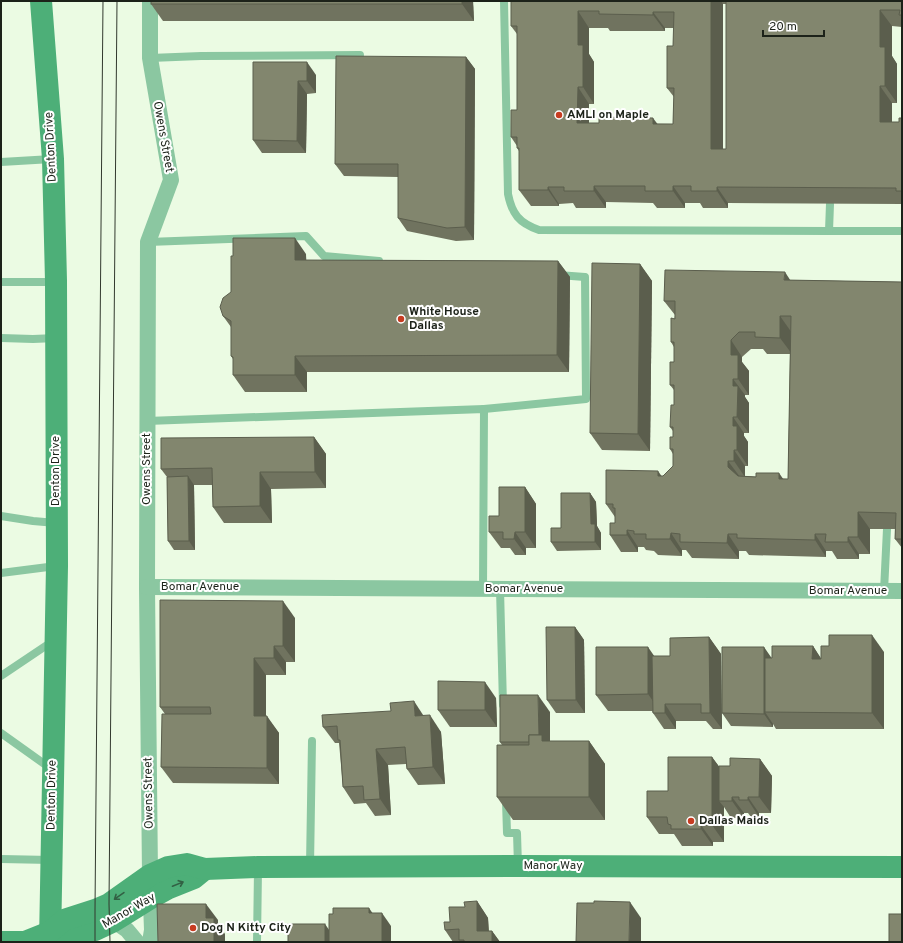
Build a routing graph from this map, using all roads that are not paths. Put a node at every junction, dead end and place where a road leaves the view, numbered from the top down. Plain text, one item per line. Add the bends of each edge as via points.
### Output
1 (41, 1) edge
2 (150, 1) edge
3 (504, 1) edge
4 (360, 55) edge
5 (150, 58) junction
6 (53, 159) junction
7 (1, 162) edge
8 (830, 204) edge
9 (829, 231) junction
10 (902, 231) edge
11 (148, 242) junction
12 (387, 261) edge
13 (554, 274) edge
14 (1, 282) edge
15 (56, 282) junction
16 (1, 338) edge
17 (56, 338) junction
18 (484, 409) junction
19 (148, 421) junction
20 (1, 516) edge
21 (57, 523) junction
22 (887, 529) edge
23 (57, 566) junction
24 (1, 573) edge
25 (146, 587) junction
26 (483, 589) junction
27 (500, 589) junction
28 (884, 591) junction
29 (902, 591) edge
30 (55, 639) junction
31 (1, 676) edge
32 (504, 712) edge
33 (1, 733) edge
34 (312, 741) dead end
35 (52, 770) junction
36 (506, 790) edge
37 (1, 859) edge
38 (52, 860) junction
39 (518, 866) junction
40 (258, 867) junction
41 (310, 867) junction
42 (902, 867) edge
43 (205, 869) junction
44 (150, 874) junction
45 (151, 898) junction
46 (114, 921) junction
47 (50, 937) edge
48 (1, 942) edge
49 (137, 942) edge
50 (150, 942) edge
51 (257, 942) edge

1 - 6 street, Denton Drive
2 - 5 street, Owens Street
3 - 9 lane via 508,194 510,204 520,221 539,230
4 - 5 lane
5 - 11 street, Owens Street via 171,180
6 - 7 lane
6 - 15 street, Denton Drive
8 - 9 lane
9 - 10 lane
11 - 12 lane via 306,236 324,256
11 - 19 street, Owens Street
13 - 18 lane via 585,277 586,399
14 - 15 lane
15 - 17 street, Denton Drive
16 - 17 lane
17 - 21 street, Denton Drive
18 - 19 lane
18 - 26 lane
19 - 25 street, Owens Street
20 - 21 lane
21 - 23 street, Denton Drive
22 - 28 lane
23 - 24 lane
23 - 30 street, Denton Drive
25 - 26 street, Bomar Avenue
25 - 44 street, Owens Street
26 - 27 street, Bomar Avenue
27 - 28 street, Bomar Avenue
27 - 32 lane
28 - 29 street, Bomar Avenue
30 - 31 lane
30 - 35 street, Denton Drive
33 - 35 lane
34 - 41 lane
35 - 38 street, Denton Drive
36 - 39 lane via 507,833 517,833
37 - 38 lane
38 - 47 street, Denton Drive
39 - 41 street, Manor Way
39 - 42 street, Manor Way
40 - 41 street, Manor Way
40 - 43 street, Manor Way
40 - 51 lane
43 - 44 street, Manor Way via 187,864 168,867
45 -> 43 street, Manor Way via 194,878
44 - 45 street, Owens Street
44 -> 47 street, Manor Way via 109,904 64,920
45 - 46 street, Manor Way
45 - 50 street, Owens Street
46 - 47 street, Manor Way via 68,939
46 - 49 street via 127,930
47 - 48 street, Manor Way via 25,942

